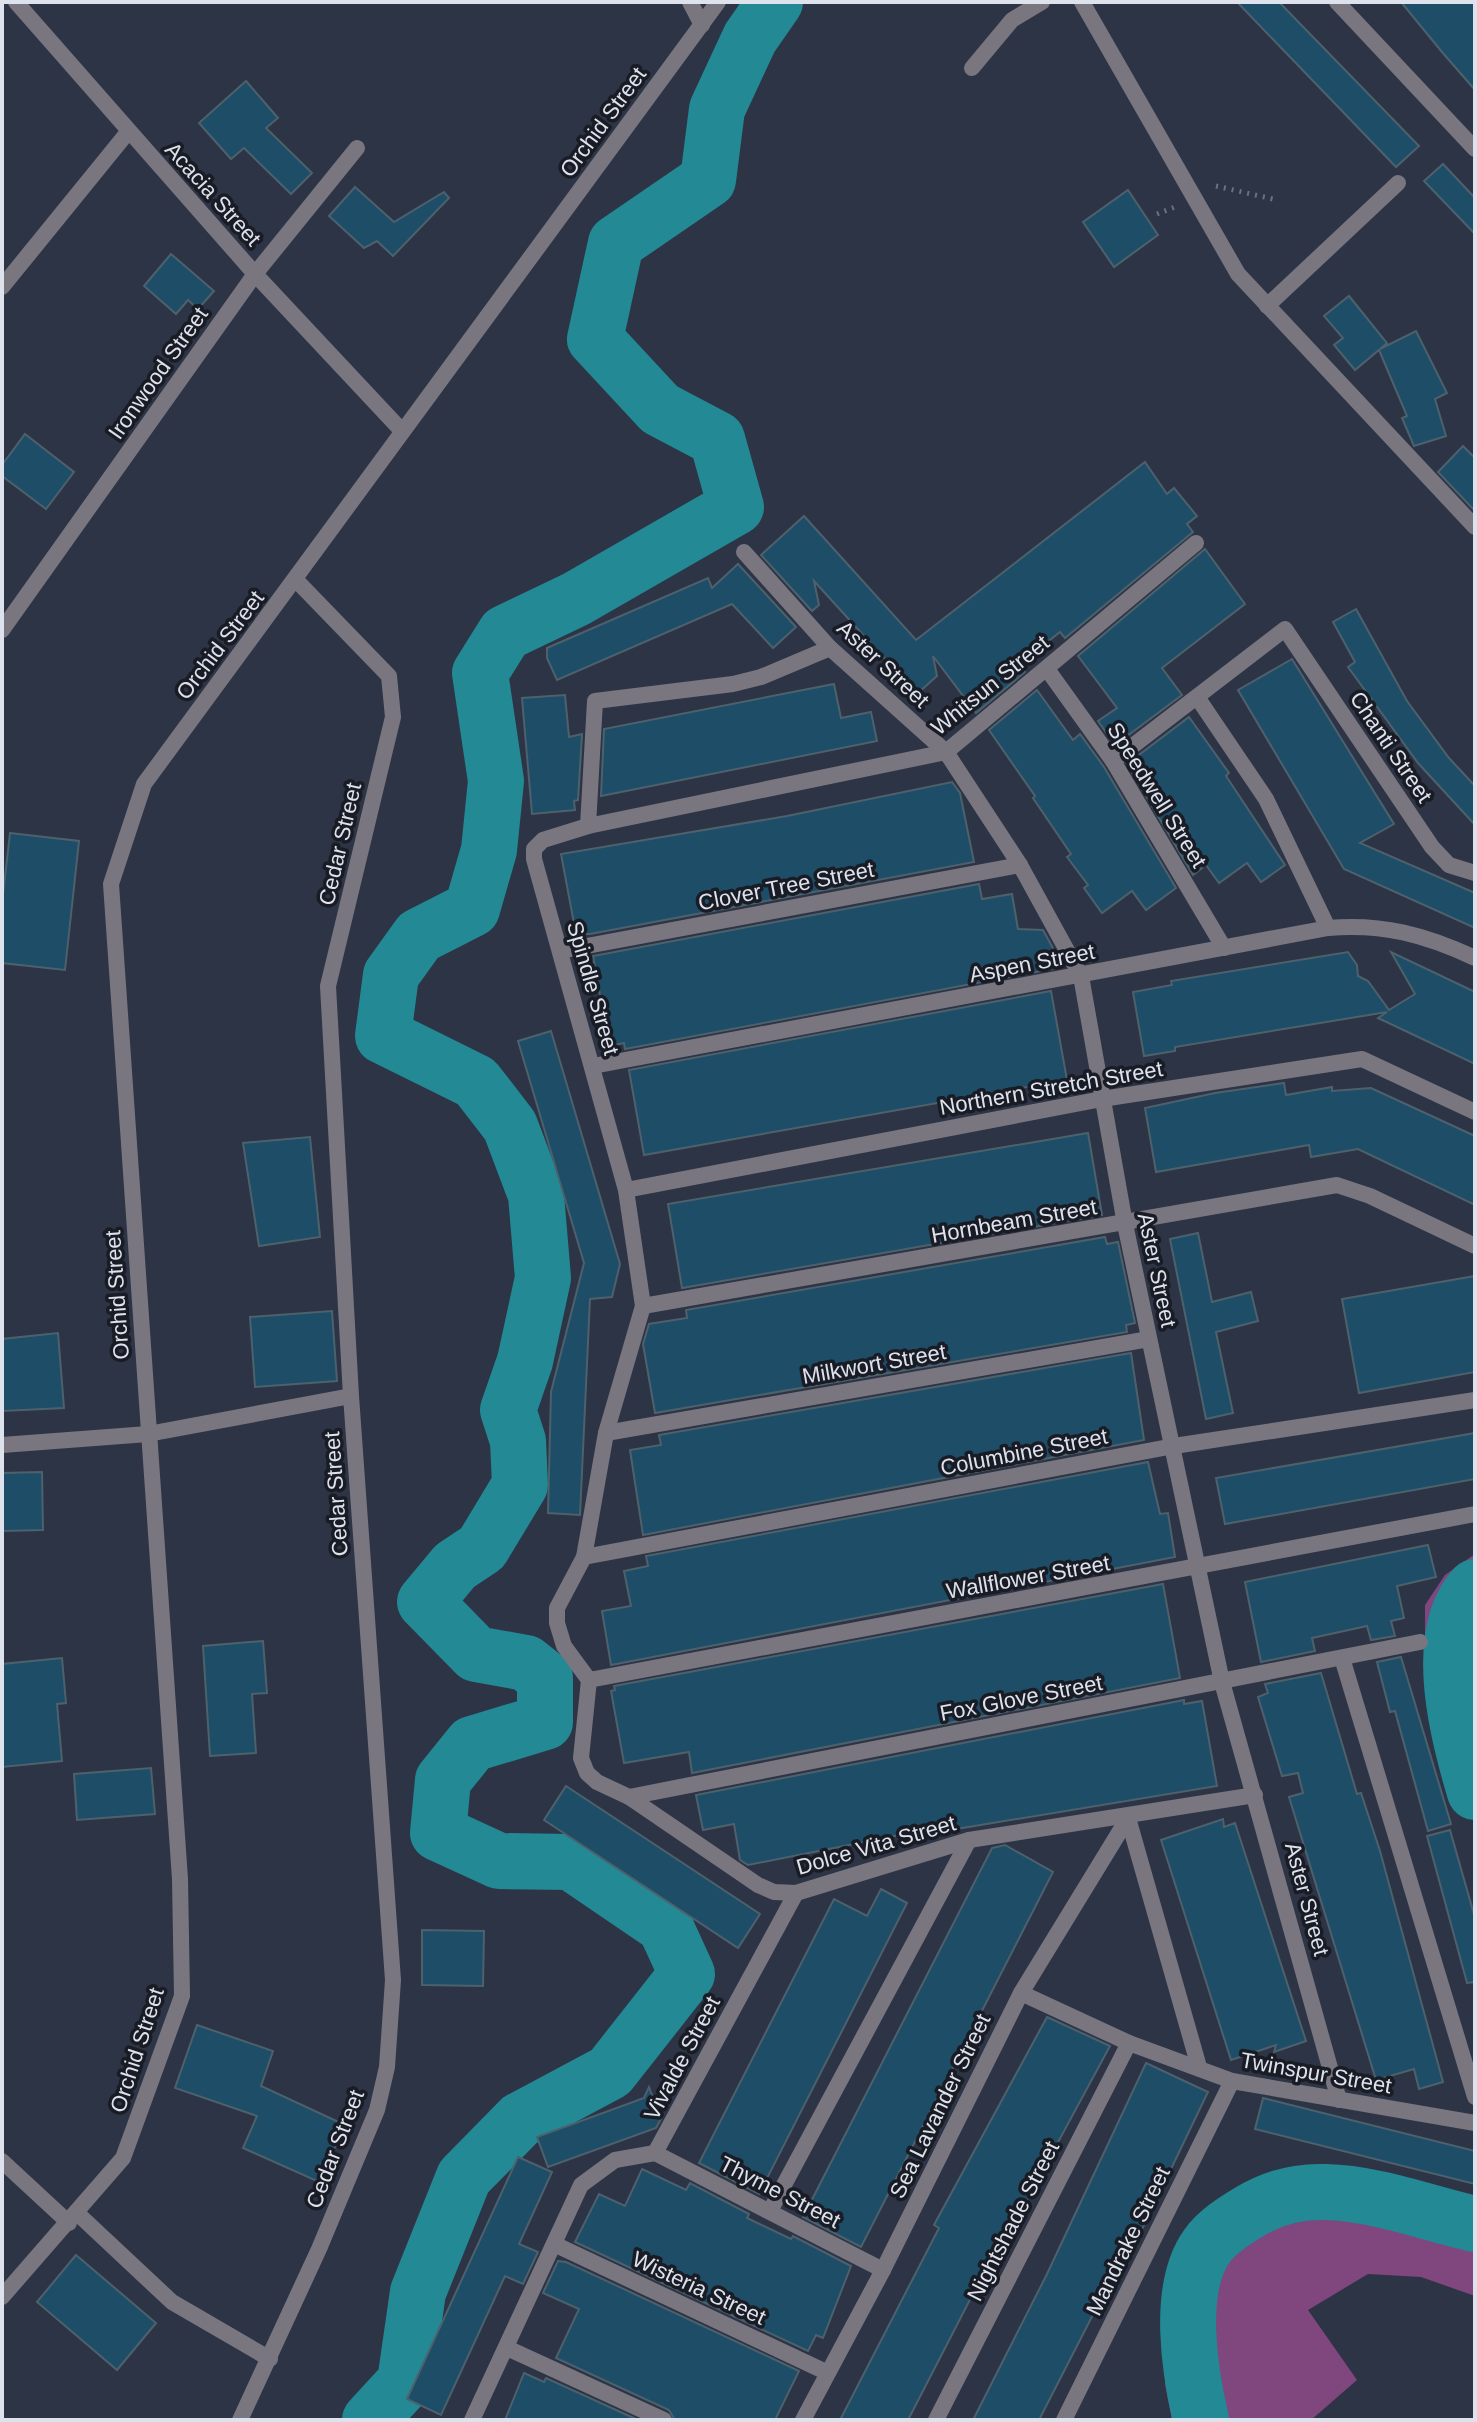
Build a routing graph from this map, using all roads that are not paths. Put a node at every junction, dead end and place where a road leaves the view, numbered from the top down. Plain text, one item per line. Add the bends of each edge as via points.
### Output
1 (16, 2) edge
2 (690, 2) edge
3 (718, 2) edge
4 (1042, 2) edge
5 (1082, 2) edge
6 (1337, 2) edge
7 (702, 25) junction
8 (972, 68) dead end
9 (128, 132) junction
10 (357, 148) dead end
11 (1475, 149) edge
12 (1398, 183) dead end
13 (255, 274) junction
14 (2, 287) edge
15 (1267, 306) junction
16 (402, 431) junction
17 (1475, 527) edge
18 (1196, 543) dead end
19 (744, 552) dead end
20 (296, 580) junction
21 (2, 630) edge
22 (830, 648) junction
23 (1047, 669) junction
24 (1197, 697) junction
25 (946, 752) junction
26 (1113, 761) junction
27 (588, 826) junction
28 (1020, 865) junction
29 (1475, 873) edge
30 (1328, 928) junction
31 (1224, 948) junction
32 (560, 951) junction
33 (1475, 958) edge
34 (1081, 976) junction
35 (593, 1066) junction
36 (1102, 1099) junction
37 (1475, 1112) edge
38 (626, 1190) junction
39 (1125, 1224) junction
40 (1475, 1246) edge
41 (643, 1306) junction
42 (1149, 1339) junction
43 (351, 1396) junction
44 (1475, 1400) edge
45 (606, 1433) junction
46 (148, 1434) junction
47 (2, 1445) edge
48 (1174, 1446) junction
49 (1475, 1514) edge
50 (584, 1557) junction
51 (1198, 1568) junction
52 (1420, 1642) dead end
53 (1342, 1658) junction
54 (589, 1680) junction
55 (1222, 1682) junction
56 (1255, 1795) junction
57 (629, 1797) junction
58 (1128, 1818) junction
59 (969, 1840) junction
60 (796, 1893) junction
61 (1021, 1993) junction
62 (1129, 2043) junction
63 (1199, 2067) junction
64 (1232, 2081) junction
65 (1475, 2097) edge
66 (1339, 2100) junction
67 (1475, 2123) edge
68 (655, 2153) junction
69 (2, 2161) edge
70 (770, 2211) junction
71 (73, 2218) junction
72 (554, 2244) junction
73 (883, 2270) junction
74 (2, 2297) edge
75 (507, 2348) junction
76 (270, 2359) junction
77 (826, 2372) junction
78 (240, 2420) edge
79 (472, 2420) edge
80 (664, 2420) edge
81 (803, 2420) edge
82 (936, 2420) edge
83 (1064, 2420) edge

1 - 9 street, Acacia Street
2 - 7 street
3 - 7 street, Orchid Street
4 - 8 street via 1012,20
5 - 15 street via 1238,274
6 - 11 street
7 - 16 street, Orchid Street
9 - 13 street, Acacia Street
9 - 14 street
10 - 13 street, Ironwood Street
12 - 15 street
13 - 16 street, Acacia Street
13 - 21 street, Ironwood Street
15 - 17 street
16 - 20 street, Orchid Street
18 - 23 street, Whitsun Street
19 - 22 street, Aster Street
20 - 43 street, Cedar Street via 389,676 393,717 328,986
20 - 46 street, Orchid Street via 144,784 111,884
22 - 25 street, Aster Street
22 - 27 street via 733,684 595,701
23 - 25 street, Whitsun Street
23 - 26 street, Speedwell Street
24 - 26 street
24 - 29 street, Chanti Street via 1285,629 1432,847 1449,865
24 - 30 street via 1266,799
25 - 27 street, Whitsun Street
25 - 28 street, Aster Street
26 - 31 street, Speedwell Street
27 - 32 street, Spindle Street via 543,840 534,849
28 - 32 street, Clover Tree Street
28 - 34 street, Aster Street
30 - 31 street, Aspen Street
30 - 33 street, Aspen Street via 1397,928
31 - 34 street, Aspen Street
32 - 35 street, Spindle Street
34 - 35 street, Aspen Street
34 - 36 street, Aster Street
35 - 38 street, Spindle Street
36 - 37 street, Northern Stretch Street via 1362,1059
36 - 38 street, Northern Stretch Street
36 - 39 street, Aster Street
38 - 41 street, Spindle Street
39 - 40 street, Hornbeam Street via 1337,1185
39 - 41 street, Hornbeam Street
39 - 42 street, Aster Street
41 - 45 street, Spindle Street
42 - 45 street, Milkwort Street
42 - 48 street, Aster Street
43 - 46 street
43 - 76 street, Cedar Street via 393,1980 387,2067 377,2110
44 - 48 street, Columbine Street
45 - 50 street, Spindle Street
46 - 47 street
46 - 71 street, Orchid Street via 180,1879 182,1996 123,2158
48 - 50 street, Columbine Street
48 - 51 street, Aster Street
49 - 51 street, Wallflower Street
50 - 54 street, Spindle Street via 557,1608 557,1623 564,1646
51 - 54 street, Wallflower Street
51 - 55 street, Aster Street
52 - 53 street, Fox Glove Street
53 - 55 street, Fox Glove Street
53 - 65 street
54 - 57 street, Dolce Vita Street via 581,1758 597,1782
55 - 56 street, Aster Street
55 - 57 street, Fox Glove Street
56 - 58 street, Dolce Vita Street
56 - 66 street, Aster Street
57 - 60 street, Dolce Vita Street via 758,1885
58 - 59 street, Dolce Vita Street
58 - 61 street, Sea Lavander Street
58 - 63 street
59 - 60 street, Dolce Vita Street
59 - 70 street
60 - 68 street, Vivalde Street
61 - 62 street, Twinspur Street
61 - 73 street, Sea Lavander Street
62 - 63 street, Twinspur Street
62 - 82 street, Nightshade Street
63 - 64 street, Twinspur Street
64 - 66 street, Twinspur Street
64 - 83 street, Mandrake Street
66 - 67 street, Twinspur Street
68 - 70 street, Thyme Street
68 - 72 street, Vivalde Street via 615,2160 597,2170 581,2185
69 - 71 street
70 - 73 street, Thyme Street
71 - 74 street, Orchid Street
71 - 76 street via 172,2302
72 - 75 street, Vivalde Street
72 - 77 street, Wisteria Street
73 - 77 street, Sea Lavander Street
75 - 79 street, Vivalde Street
75 - 80 street
76 - 78 street, Cedar Street
77 - 81 street, Sea Lavander Street

